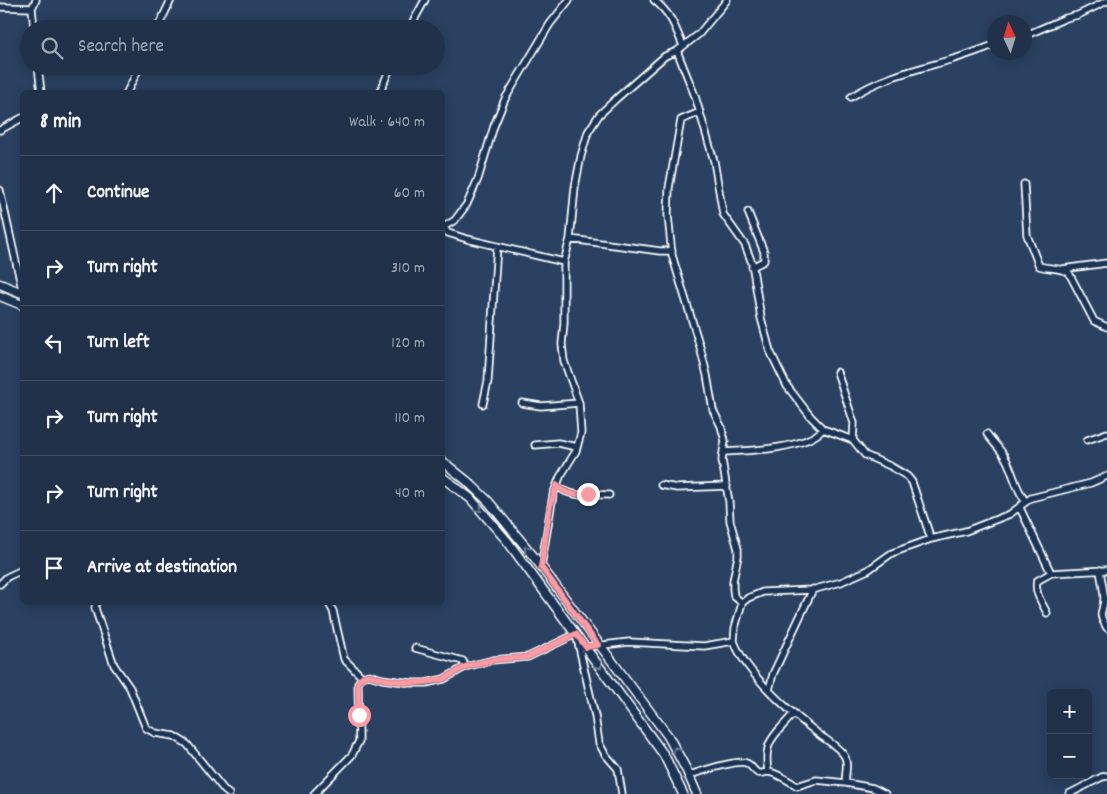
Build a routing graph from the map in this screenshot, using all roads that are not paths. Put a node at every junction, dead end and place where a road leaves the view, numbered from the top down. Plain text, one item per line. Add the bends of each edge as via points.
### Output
1 (36, 0) edge
2 (171, 0) edge
3 (425, 0) edge
4 (569, 0) edge
5 (654, 0) edge
6 (727, 0) edge
7 (1107, 1) edge
8 (0, 7) edge
9 (32, 8) junction
10 (33, 20) edge
11 (161, 20) edge
12 (414, 20) edge
13 (1032, 33) edge
14 (683, 46) junction
15 (987, 47) edge
16 (677, 51) junction
17 (39, 75) edge
18 (136, 75) edge
19 (387, 75) edge
20 (41, 90) edge
21 (129, 90) edge
22 (381, 90) edge
23 (851, 97) dead end
24 (700, 112) junction
25 (20, 119) edge
26 (0, 130) edge
27 (1024, 184) dead end
28 (0, 190) edge
29 (748, 212) dead end
30 (445, 227) edge
31 (445, 230) edge
32 (570, 238) junction
33 (497, 246) junction
34 (672, 251) junction
35 (564, 262) junction
36 (1107, 263) edge
37 (752, 267) junction
38 (1062, 269) junction
39 (20, 282) edge
40 (0, 284) edge
41 (20, 290) edge
42 (0, 296) edge
43 (20, 304) edge
44 (1107, 327) edge
45 (837, 372) dead end
46 (579, 402) junction
47 (522, 403) dead end
48 (483, 404) dead end
49 (824, 429) junction
50 (1107, 433) edge
51 (987, 434) dead end
52 (853, 440) junction
53 (1087, 440) dead end
54 (535, 445) dead end
55 (577, 447) junction
56 (723, 452) junction
57 (445, 464) edge
58 (1107, 476) edge
59 (445, 479) edge
60 (662, 484) dead end
61 (557, 485) junction
62 (727, 486) junction
63 (609, 494) dead end
64 (1026, 502) junction
65 (1020, 508) junction
66 (931, 539) junction
67 (541, 567) junction
68 (1100, 570) junction
69 (1107, 570) edge
70 (20, 571) edge
71 (1051, 573) junction
72 (0, 584) edge
73 (813, 589) junction
74 (742, 603) junction
75 (96, 605) edge
76 (330, 605) edge
77 (1047, 614) dead end
78 (1107, 628) edge
79 (576, 634) junction
80 (734, 641) junction
81 (598, 645) junction
82 (586, 647) junction
83 (415, 648) dead end
84 (465, 667) junction
85 (362, 677) junction
86 (768, 690) junction
87 (794, 714) junction
88 (768, 772) junction
89 (689, 775) junction
90 (1107, 776) edge
91 (846, 783) junction
92 (229, 794) edge
93 (314, 794) edge
94 (622, 794) edge
95 (684, 794) edge
96 (697, 794) edge
97 (885, 794) edge
98 (1069, 794) edge

1 - 9 street
2 - 11 street
3 - 12 street
4 - 30 street via 550,24 505,99 467,204 455,220
5 - 14 street via 673,20
6 - 14 street via 699,34
7 - 13 street
8 - 9 street
9 - 10 street
14 - 16 street
15 - 23 street via 905,72
16 - 24 street
16 - 32 street via 665,56 616,98 588,132 580,156
17 - 20 street
18 - 21 street
19 - 22 street
24 - 34 street via 682,120 673,162 668,215
24 - 37 street via 714,161 723,214 744,245
25 - 26 street
27 - 38 street via 1027,235 1039,266
28 - 39 street
29 - 37 street via 764,252 764,261
31 - 33 street
32 - 34 street
32 - 35 street
33 - 35 street
33 - 48 street via 488,381
34 - 56 street via 700,347 713,410 725,441
35 - 46 street via 562,344 564,361
36 - 38 street
37 - 49 street via 770,351 787,386
38 - 44 street via 1068,273 1094,321
40 - 41 main road
42 - 43 main road
45 - 52 street via 854,423
46 - 47 street via 541,406
46 - 55 street via 581,432
49 - 52 street
49 - 56 street via 818,436 801,442
50 - 53 street
51 - 64 street via 1007,460 1018,492
52 - 66 street via 865,456 890,466 912,482
54 - 55 street via 558,443
55 - 61 street
56 - 62 street
67 -> 57 main road via 488,501
58 - 64 street
59 -> 79 main road via 470,498 508,542
60 - 62 street via 677,488
61 - 63 street via 570,494
61 - 67 street via 550,506
62 - 74 street via 738,556 733,589 734,596
64 - 65 street
65 - 66 street via 966,531
65 - 71 street
66 - 73 street via 892,553 868,570 841,582
67 - 81 main road
68 - 69 street
68 - 71 street
68 - 78 street via 1104,599 1100,617
70 - 72 street
71 - 77 street via 1036,585
73 - 74 street via 763,592
73 - 86 street
74 - 80 street
75 - 92 street via 114,665 130,688 146,728 174,736 187,744
76 - 85 street via 344,659
79 - 82 main road
79 - 84 street via 528,657 493,660
79 - 94 street via 599,742 618,770
80 - 81 street via 704,646 629,642
80 - 86 street via 738,653
81 - 82 street
89 -> 81 main road via 668,736
82 -> 95 main road via 664,755
83 - 84 street via 463,662
84 - 85 street via 444,679 426,682 412,683 369,675
85 - 93 street via 358,682 359,741 352,755
86 - 87 street
87 - 88 street via 771,738 767,751
87 - 91 street via 844,754 848,765
88 - 89 street via 760,774 744,762
88 - 91 street via 797,786 816,780
89 - 96 main road
90 - 98 street
91 - 97 street via 873,788

